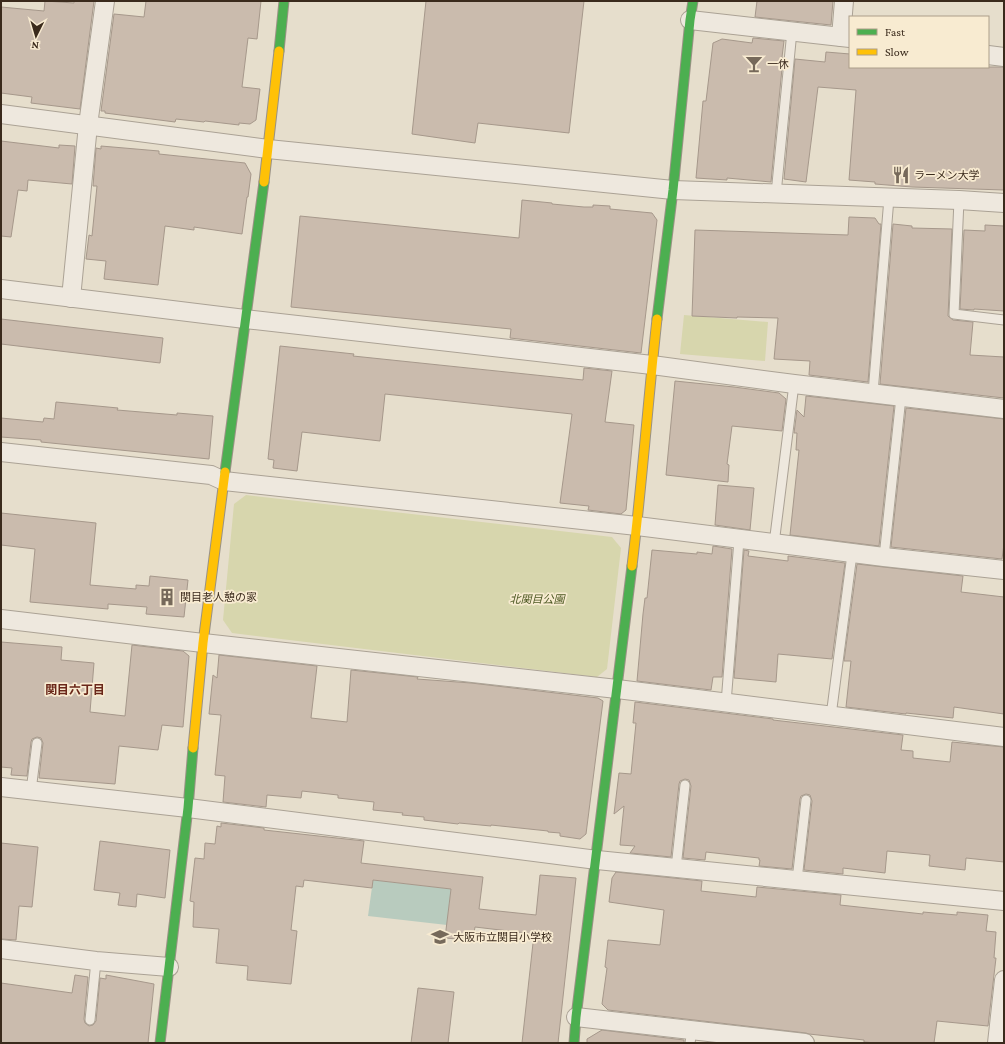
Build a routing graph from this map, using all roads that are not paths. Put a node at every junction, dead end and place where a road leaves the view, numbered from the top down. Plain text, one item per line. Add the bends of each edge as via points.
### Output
1 (105, 1) edge
2 (284, 1) edge
3 (693, 1) edge
4 (844, 1) edge
5 (690, 20) junction
6 (792, 31) junction
7 (845, 37) edge
8 (989, 55) edge
9 (1004, 57) edge
10 (1, 114) edge
11 (88, 125) junction
12 (268, 149) junction
13 (673, 190) junction
14 (776, 194) junction
15 (889, 198) junction
16 (959, 200) junction
17 (1004, 203) edge
18 (1, 289) edge
19 (71, 298) junction
20 (245, 319) junction
21 (1004, 320) edge
22 (652, 365) junction
23 (794, 384) junction
24 (873, 393) junction
25 (901, 397) junction
26 (1004, 408) edge
27 (1, 452) edge
28 (224, 481) junction
29 (637, 526) junction
30 (739, 540) junction
31 (774, 544) junction
32 (852, 554) junction
33 (884, 557) junction
34 (1004, 570) edge
35 (1, 619) edge
36 (203, 643) junction
37 (617, 689) junction
38 (726, 703) junction
39 (831, 716) junction
40 (1004, 737) edge
41 (37, 743) dead end
42 (685, 785) dead end
43 (1, 787) edge
44 (31, 791) junction
45 (806, 800) dead end
46 (188, 808) junction
47 (596, 860) junction
48 (676, 868) junction
49 (797, 880) junction
50 (1004, 901) edge
51 (1, 949) edge
52 (96, 961) junction
53 (169, 967) junction
54 (1004, 980) edge
55 (576, 1018) junction
56 (90, 1020) dead end
57 (691, 1037) edge
58 (756, 1040) edge
59 (160, 1043) edge
60 (574, 1043) edge
61 (805, 1043) edge
62 (997, 1043) edge

1 - 11 street
2 - 12 street
3 - 5 street
4 - 7 street
5 - 6 street
5 - 13 street
6 - 7 street
6 - 14 lane
8 - 9 street
10 - 11 street
11 - 12 street
11 - 19 street
12 - 13 street
12 - 20 street
13 - 14 street
13 - 22 street
14 - 15 street
15 - 16 street
15 - 24 lane
16 - 17 street
16 - 21 lane via 954,314
18 - 19 street
19 - 20 street
20 - 22 street
20 - 28 street
22 - 23 street
22 - 29 street
23 - 24 street
23 - 31 lane
24 - 25 street
25 - 26 street
25 - 33 lane
27 - 28 street via 211,475
28 - 29 street
28 - 36 street
29 - 30 street
29 - 37 street
30 - 31 street
30 - 38 lane
31 - 32 street
32 - 33 street
32 - 39 lane
33 - 34 street
35 - 36 street
36 - 37 street
36 - 46 street
37 - 38 street
37 - 47 street
38 - 39 street
39 - 40 street
41 - 44 lane
42 - 48 lane
43 - 44 street
44 - 46 street
45 - 49 lane
46 - 47 street
46 - 53 street
47 - 48 street
47 - 55 street
48 - 49 street
49 - 50 street
51 - 52 street
52 - 53 street
52 - 56 lane
53 - 59 street
54 - 62 street
55 - 57 street
55 - 60 street
57 - 58 street
58 - 61 street

